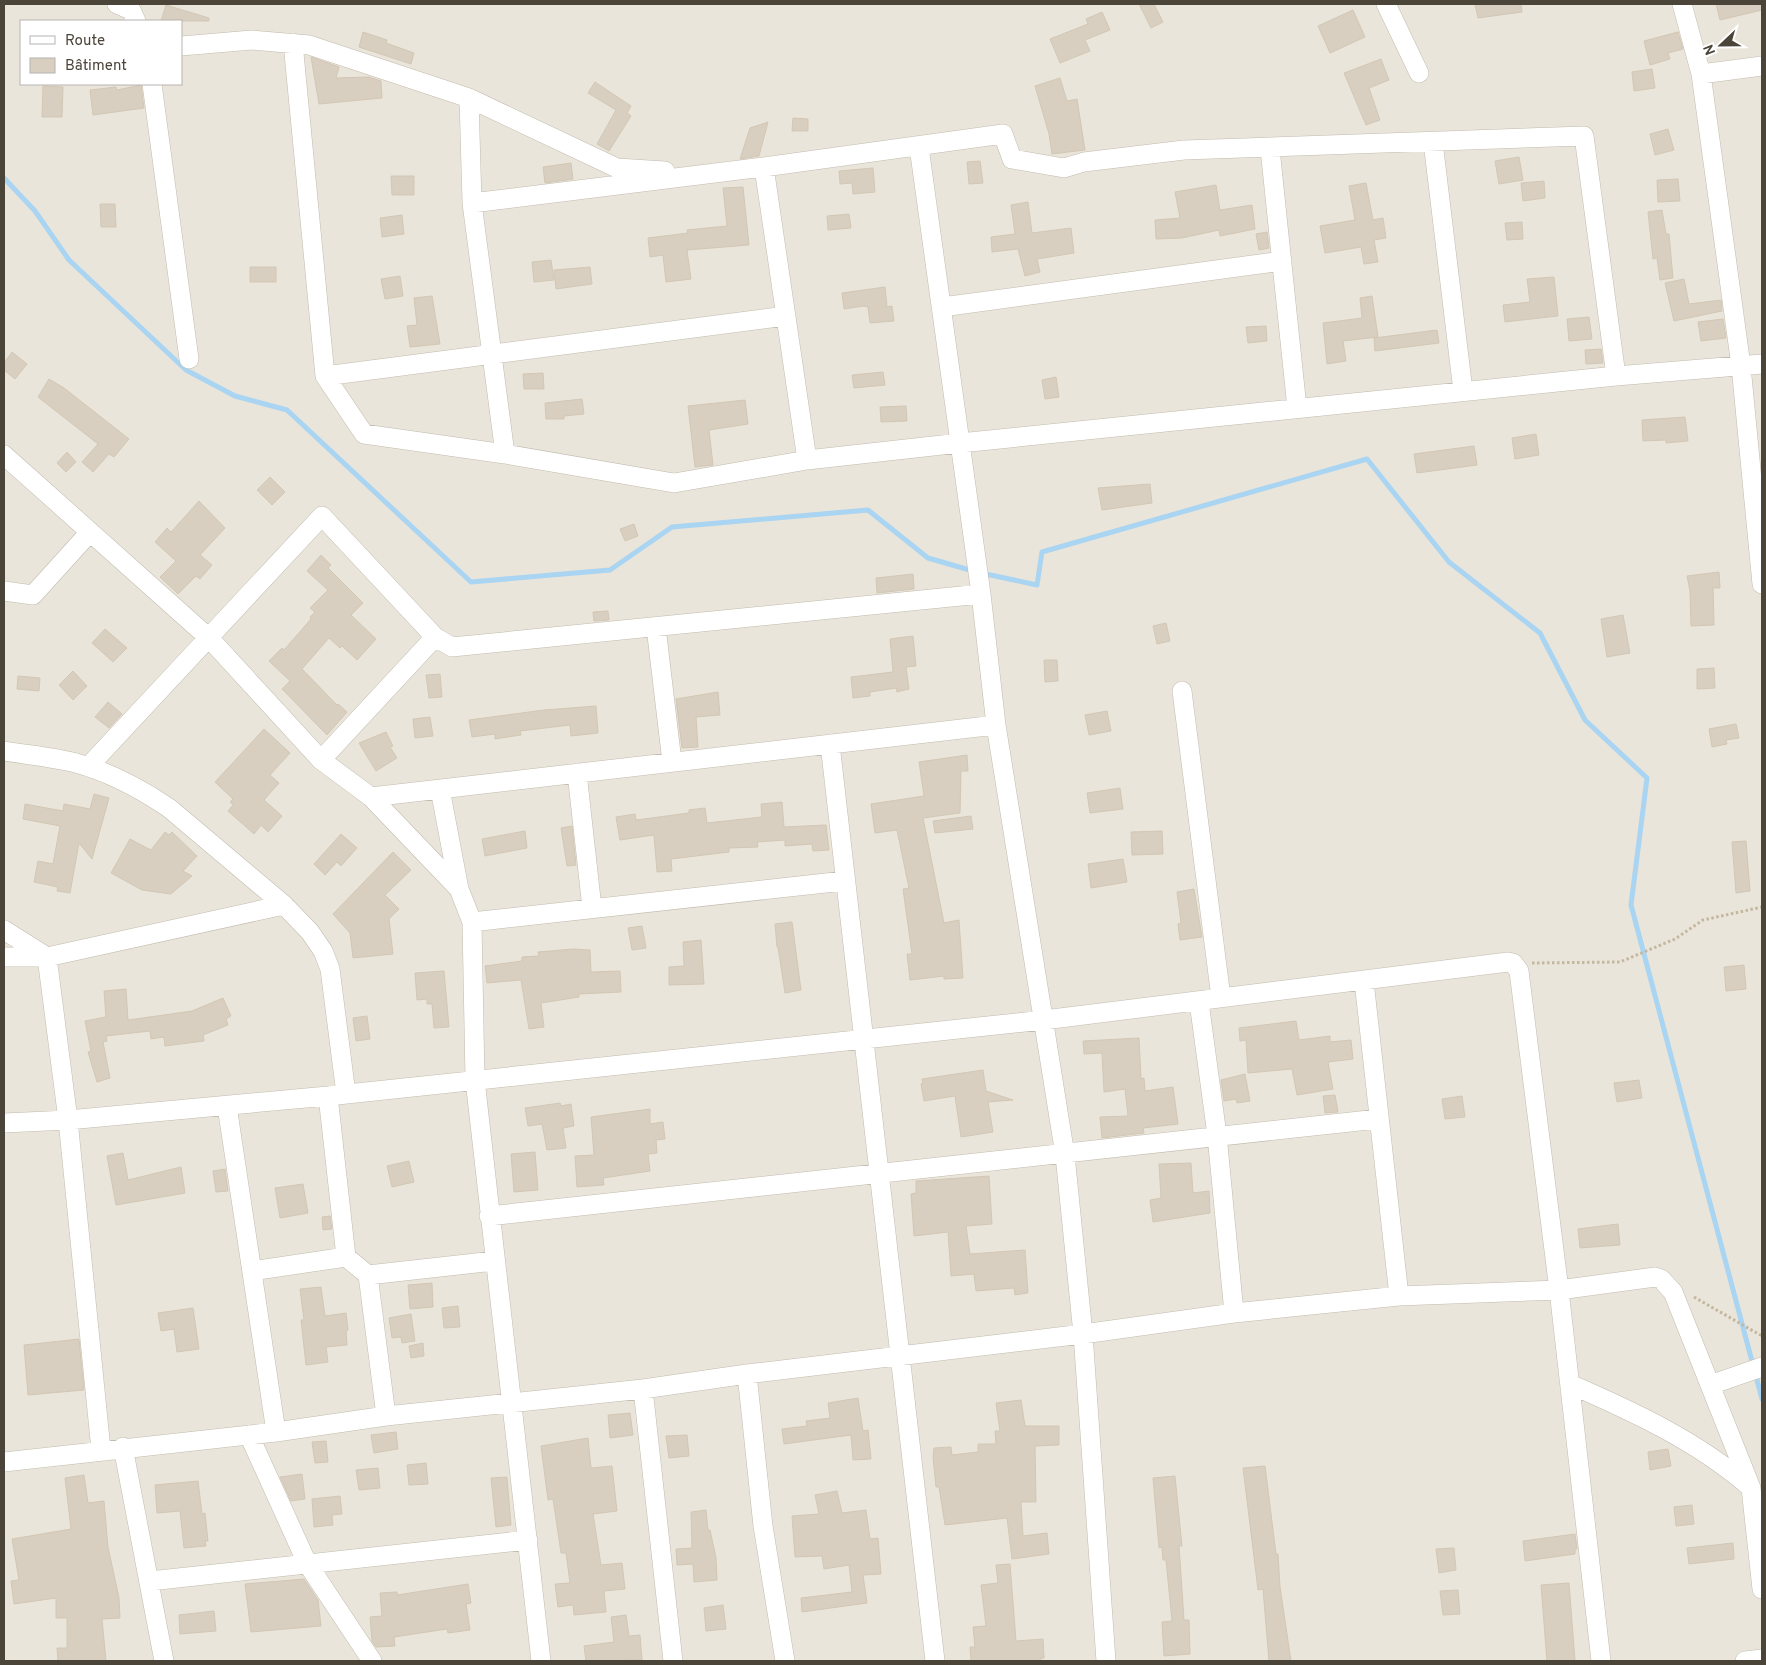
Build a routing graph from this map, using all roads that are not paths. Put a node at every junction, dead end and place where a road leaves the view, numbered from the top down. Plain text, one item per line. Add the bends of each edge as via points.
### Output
1 (117, 4) edge
2 (1386, 4) edge
3 (1682, 4) edge
4 (136, 20) edge
5 (293, 43) junction
6 (182, 46) edge
7 (1762, 66) edge
8 (1419, 73) dead end
9 (1701, 74) junction
10 (152, 85) edge
11 (469, 98) junction
12 (1433, 142) junction
13 (919, 147) junction
14 (1270, 149) junction
15 (764, 167) junction
16 (728, 172) junction
17 (472, 204) junction
18 (1282, 261) junction
19 (942, 307) junction
20 (786, 316) junction
21 (491, 354) junction
22 (188, 359) dead end
23 (1762, 364) edge
24 (1741, 366) junction
25 (325, 376) junction
26 (1616, 376) junction
27 (1463, 391) junction
28 (1297, 408) junction
29 (960, 443) junction
30 (505, 454) junction
31 (4, 455) edge
32 (807, 460) junction
33 (90, 532) junction
34 (1762, 584) edge
35 (4, 591) edge
36 (981, 594) junction
37 (656, 627) junction
38 (435, 637) junction
39 (210, 639) junction
40 (1182, 692) dead end
41 (996, 725) junction
42 (830, 744) junction
43 (4, 751) edge
44 (322, 760) junction
45 (672, 762) junction
46 (88, 767) junction
47 (578, 773) junction
48 (440, 789) junction
49 (371, 797) junction
50 (844, 881) junction
51 (459, 889) junction
52 (284, 905) junction
53 (592, 908) junction
54 (472, 922) junction
55 (4, 930) edge
56 (4, 957) edge
57 (47, 957) junction
58 (1364, 981) junction
59 (1221, 998) junction
60 (1199, 1002) junction
61 (1044, 1020) junction
62 (864, 1037) junction
63 (474, 1080) junction
64 (337, 1095) junction
65 (227, 1106) junction
66 (1378, 1119) junction
67 (68, 1120) junction
68 (4, 1123) edge
69 (1217, 1135) junction
70 (1066, 1155) junction
71 (878, 1173) junction
72 (489, 1216) junction
73 (346, 1258) junction
74 (494, 1261) junction
75 (252, 1271) junction
76 (368, 1275) junction
77 (1559, 1290) junction
78 (1399, 1296) junction
79 (1234, 1313) junction
80 (1083, 1334) junction
81 (899, 1356) junction
82 (1762, 1367) edge
83 (747, 1374) junction
84 (1570, 1384) junction
85 (1710, 1385) junction
86 (643, 1389) junction
87 (510, 1405) junction
88 (386, 1416) junction
89 (276, 1432) junction
90 (249, 1435) junction
91 (123, 1447) junction
92 (101, 1450) junction
93 (4, 1462) edge
94 (1757, 1491) edge
95 (528, 1540) junction
96 (307, 1563) junction
97 (150, 1582) junction
98 (1762, 1589) edge
99 (1762, 1659) edge
100 (164, 1661) edge
101 (372, 1661) edge
102 (541, 1661) edge
103 (674, 1661) edge
104 (785, 1661) edge
105 (935, 1661) edge
106 (1106, 1661) edge
107 (1601, 1661) edge
108 (1746, 1661) edge

1 - 4 street via 131,10
2 - 8 street
3 - 9 street
5 - 6 street via 252,40
5 - 11 street via 362,61
5 - 25 street
7 - 9 street
9 - 24 street
10 - 22 street
11 - 16 street via 617,168
11 - 17 street
12 - 14 street
12 - 26 street via 1584,136
12 - 27 street
13 - 14 street via 1003,134 1012,159 1064,168 1084,162 1184,150
13 - 15 street
13 - 19 street
14 - 18 street
15 - 16 street
15 - 20 street
16 - 17 street
17 - 21 street
18 - 19 street
18 - 28 street
19 - 29 street
20 - 21 street
20 - 32 street
21 - 25 street
21 - 30 street
23 - 24 street
24 - 26 street
24 - 34 street
25 - 30 street via 364,434
26 - 27 street
27 - 28 street
28 - 29 street
29 - 32 street
29 - 36 street
30 - 32 street via 674,483
31 - 33 street
33 - 35 street via 33,595
33 - 39 street
36 - 37 street
36 - 41 street
37 - 38 street via 452,647
37 - 45 street
38 - 39 street via 322,516
38 - 44 street
39 - 44 street
39 - 46 street
40 - 59 street
41 - 42 street
41 - 61 street
42 - 45 street
42 - 50 street
43 - 46 street
44 - 49 street
45 - 47 street
46 - 52 street via 122,780 170,808
47 - 48 street
47 - 53 street
48 - 49 street
48 - 51 street
49 - 51 street
50 - 53 street
50 - 62 street
51 - 54 street
52 - 57 street
52 - 64 street via 310,932 330,969
53 - 54 street
54 - 63 street
55 - 57 street
56 - 57 street
57 - 67 street
58 - 59 street
58 - 66 street
58 - 77 street via 1514,963 1519,972
59 - 60 street
60 - 61 street
60 - 69 street
61 - 62 street
61 - 70 street
62 - 63 street
62 - 71 street
63 - 64 street
63 - 72 street
64 - 65 street
64 - 73 street
65 - 67 street
65 - 75 street
66 - 69 street
66 - 78 street
67 - 68 street
67 - 92 street
69 - 70 street
69 - 79 street
70 - 71 street
70 - 80 street
71 - 72 street
71 - 81 street
72 - 74 street
73 - 75 street
73 - 76 street
74 - 76 street
74 - 87 street
75 - 89 street
76 - 88 street
77 - 78 street
77 - 84 street
77 - 85 street via 1654,1277 1661,1279 1673,1292
78 - 79 street
79 - 80 street
80 - 81 street
80 - 106 street
81 - 83 street
81 - 105 street
82 - 85 street
83 - 86 street
83 - 104 street via 763,1526
84 - 94 street via 1636,1413 1687,1442
84 - 107 street
85 - 94 street
86 - 87 street
86 - 103 street
87 - 88 street
87 - 95 street
88 - 89 street
89 - 90 street
90 - 91 street
90 - 96 street
91 - 92 street
91 - 97 street
92 - 93 street
94 - 98 street
95 - 96 street
95 - 102 street
96 - 97 street
96 - 101 street
97 - 100 street
99 - 108 street

